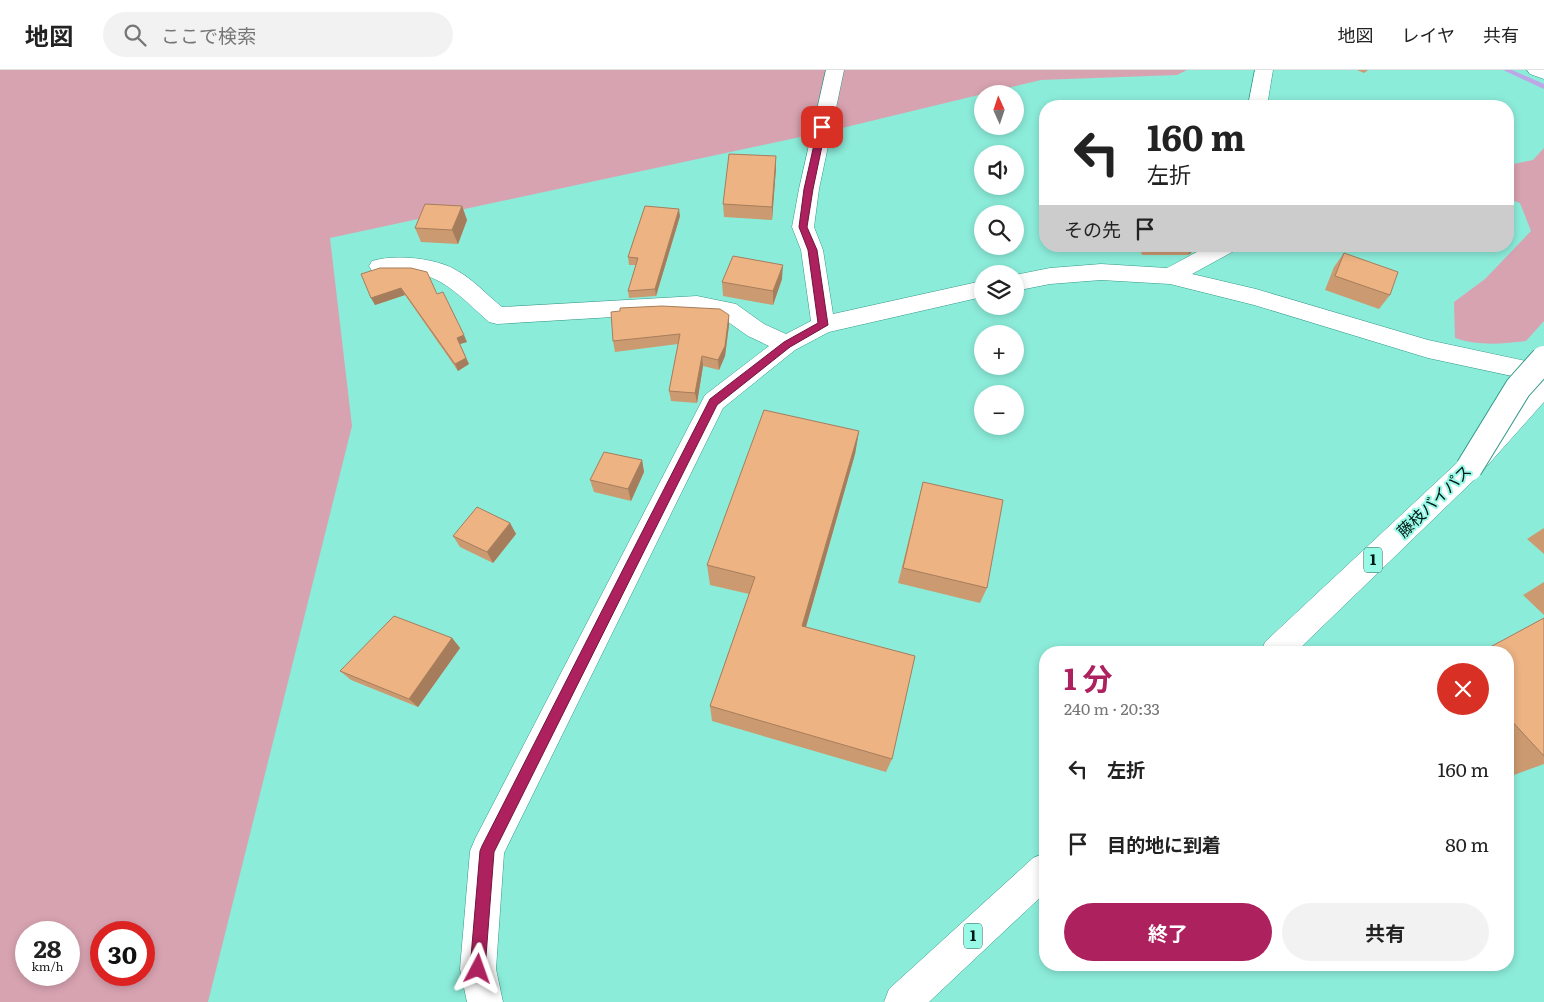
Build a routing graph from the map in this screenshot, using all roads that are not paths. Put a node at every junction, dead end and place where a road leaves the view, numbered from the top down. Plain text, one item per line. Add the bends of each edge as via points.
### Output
1 (835, 70) edge
2 (1264, 70) edge
3 (1536, 70) edge
4 (1544, 73) edge
5 (1259, 100) edge
6 (1215, 252) edge
7 (380, 266) edge
8 (1170, 276) junction
9 (1024, 281) edge
10 (974, 291) edge
11 (824, 325) junction
12 (787, 344) junction
13 (1544, 359) edge
14 (1544, 374) edge
15 (1544, 386) edge
16 (1544, 407) edge
17 (1469, 468) junction
18 (1282, 646) edge
19 (1039, 876) edge
20 (485, 1002) edge
21 (902, 1002) edge

1 - 11 main road via 803,227 812,250
2 - 5 main road
3 - 4 main road
6 - 8 main road
7 - 12 main road via 416,265 448,275 498,316 697,304 728,310 756,330
8 - 9 main road via 1101,272
8 - 14 main road via 1256,297 1428,349
10 - 11 main road
11 - 12 main road
12 - 20 main road via 714,402 487,851 478,969
13 - 17 main road, bridge via 1518,388
15 - 17 main road, 藤枝バイパス / 1, bridge
16 - 17 main road
17 - 18 main road, 藤枝バイパス / 1
19 - 21 main road, 1

